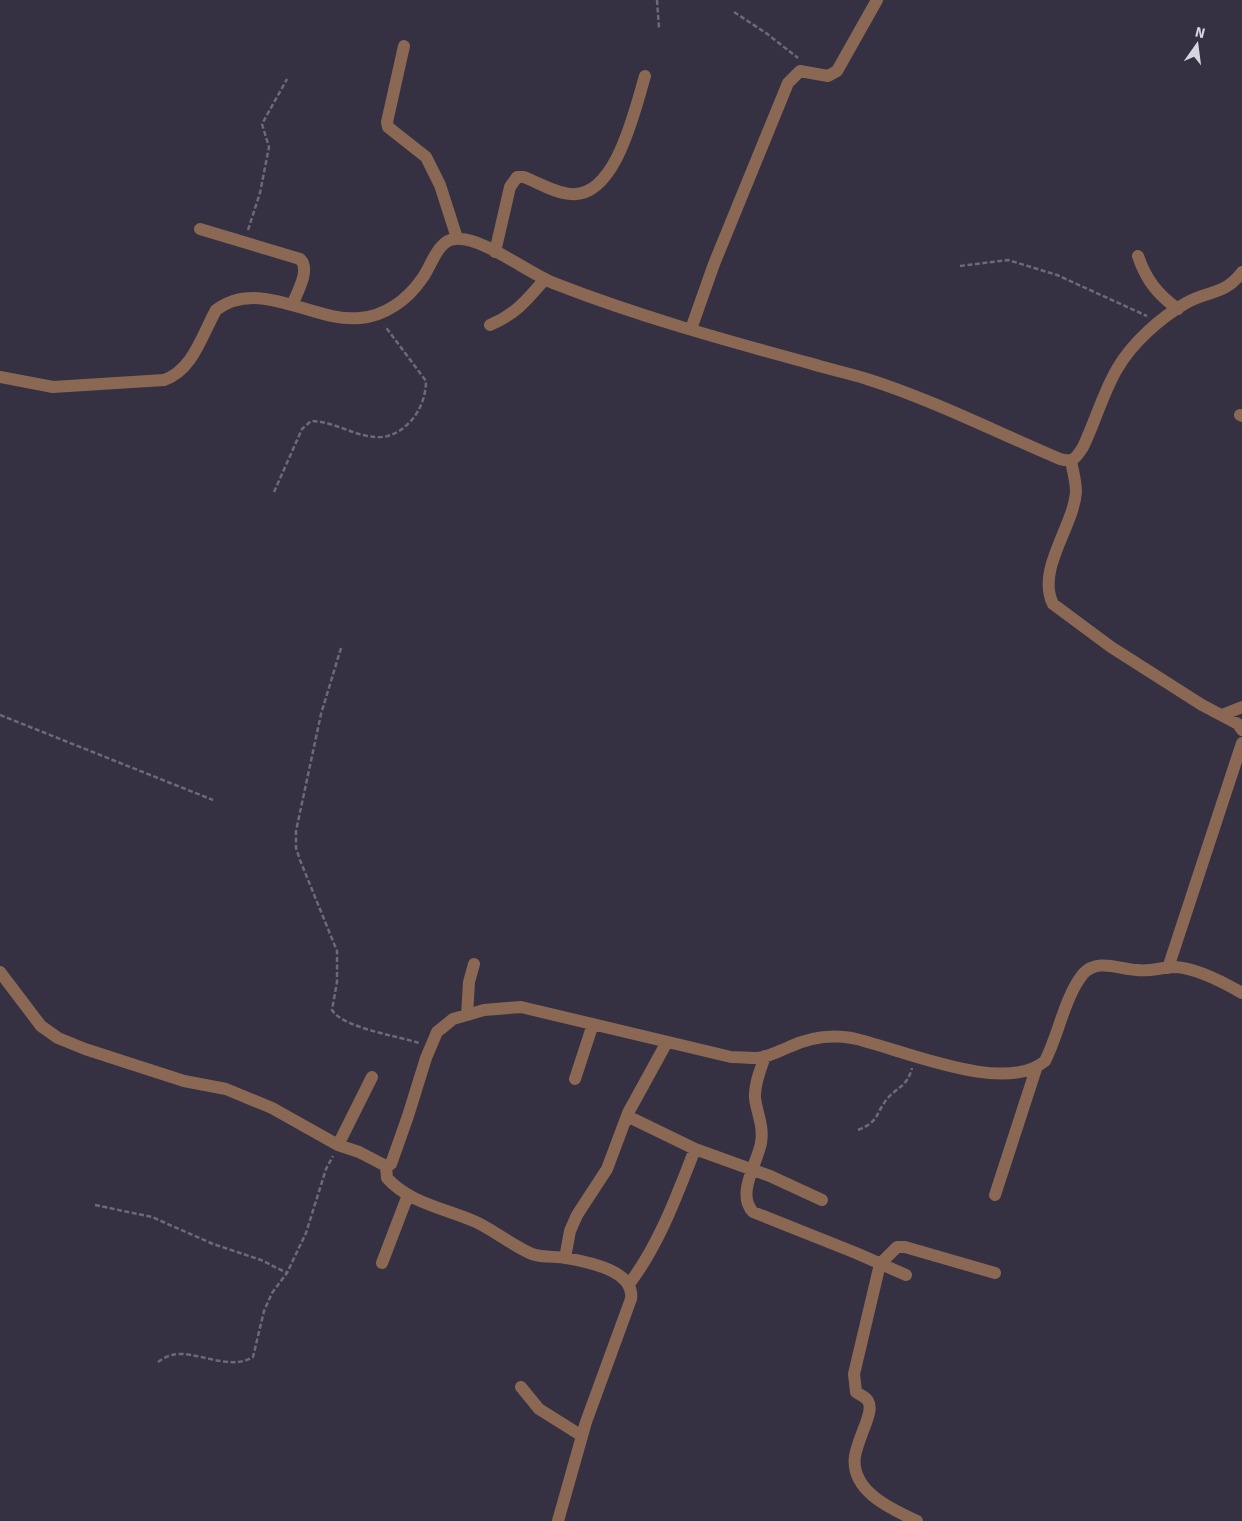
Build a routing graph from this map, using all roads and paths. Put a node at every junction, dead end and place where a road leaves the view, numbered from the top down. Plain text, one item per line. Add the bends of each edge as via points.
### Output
1 (657, 0) edge
2 (877, 0) edge
3 (734, 12) dead end
4 (659, 28) dead end
5 (404, 46) dead end
6 (808, 72) junction
7 (645, 76) dead end
8 (287, 78) dead end
9 (200, 229) dead end
10 (457, 238) junction
11 (244, 241) junction
12 (494, 252) junction
13 (1138, 256) dead end
14 (960, 266) dead end
15 (1242, 272) edge
16 (546, 279) junction
17 (292, 305) junction
18 (1178, 308) junction
19 (374, 316) junction
20 (1160, 322) junction
21 (490, 325) dead end
22 (691, 329) junction
23 (0, 377) edge
24 (1070, 461) junction
25 (274, 492) dead end
26 (341, 648) dead end
27 (1242, 707) edge
28 (0, 715) edge
29 (1222, 715) junction
30 (1242, 730) edge
31 (1242, 743) edge
32 (213, 800) dead end
33 (474, 964) dead end
34 (1168, 968) junction
35 (0, 972) edge
36 (1242, 993) edge
37 (467, 1015) junction
38 (592, 1024) junction
39 (667, 1042) junction
40 (430, 1046) junction
41 (765, 1056) junction
42 (914, 1057) junction
43 (1036, 1069) junction
44 (372, 1077) dead end
45 (575, 1079) dead end
46 (627, 1116) junction
47 (858, 1130) dead end
48 (338, 1145) junction
49 (695, 1149) junction
50 (386, 1166) junction
51 (753, 1169) junction
52 (408, 1195) junction
53 (995, 1195) dead end
54 (822, 1200) dead end
55 (95, 1205) dead end
56 (565, 1258) junction
57 (382, 1263) dead end
58 (880, 1264) junction
59 (287, 1272) junction
60 (995, 1273) dead end
61 (906, 1275) dead end
62 (629, 1284) junction
63 (158, 1362) dead end
64 (521, 1387) dead end
65 (582, 1436) junction
66 (558, 1521) edge
67 (917, 1521) edge

1 - 4 path
2 - 6 street via 837,71 828,76
3 - 6 path via 782,45 798,58
5 - 10 street via 388,127 426,157 440,185
6 - 22 street via 800,71 788,83
7 - 12 street via 623,146 610,170 594,189 570,194 517,177 510,187
8 - 11 path via 262,124 269,147 260,193
9 - 11 street
10 - 12 street via 480,243
10 - 19 street via 444,244 422,280 401,302
11 - 17 street via 303,261 304,271
12 - 16 street
13 - 18 street via 1149,281 1163,298
14 - 20 path via 1008,260 1057,275
15 - 18 street via 1233,283
16 - 21 street via 509,317
16 - 22 street
17 - 19 street via 345,318
17 - 23 street via 249,299 223,305 216,310 186,367 174,377 164,380 53,387
18 - 20 street
19 - 25 path via 390,330 426,381 422,403 414,418 389,436 374,437 311,420 302,429
20 - 24 street via 1116,370 1084,447
22 - 24 street via 866,378
24 - 29 street via 1076,491 1048,580 1048,594 1053,604 1111,647
26 - 40 path via 321,714 296,831 300,860 337,951 337,982 332,1010 342,1020
27 - 29 street
28 - 32 path
29 - 30 street
31 - 34 street
33 - 37 street via 469,982
34 - 36 street via 1191,971
34 - 43 street via 1146,971 1108,965 1094,966 1084,973 1050,1052
35 - 48 street via 41,1026 58,1038 184,1081 226,1089 272,1108
37 - 38 street via 521,1007
37 - 40 street via 453,1020 437,1032
38 - 39 street
38 - 45 street
39 - 41 street via 731,1056
39 - 46 street
40 - 50 street via 391,1164
41 - 42 street via 815,1037 832,1035
41 - 51 street via 755,1091 762,1125
42 - 43 street via 968,1070 1016,1074
42 - 47 path via 904,1086 888,1097 874,1122
43 - 53 street
44 - 48 street
46 - 49 street
46 - 56 street via 607,1169 570,1231
48 - 50 street
48 - 59 path via 326,1169 306,1233
49 - 51 street
49 - 62 street via 657,1240
50 - 52 street via 387,1178
51 - 54 street
51 - 58 street via 746,1196 747,1206 753,1212
52 - 56 street via 475,1222 531,1254
52 - 57 street
55 - 59 path via 152,1217
56 - 62 street via 604,1269
58 - 60 street via 897,1247 905,1247
58 - 61 street
58 - 67 street via 854,1374 856,1392 867,1398 870,1407 855,1457 855,1469 859,1480 878,1500
59 - 63 path via 264,1311 252,1357 247,1361 177,1354
62 - 65 street via 631,1299
64 - 65 street via 540,1409
65 - 66 street

